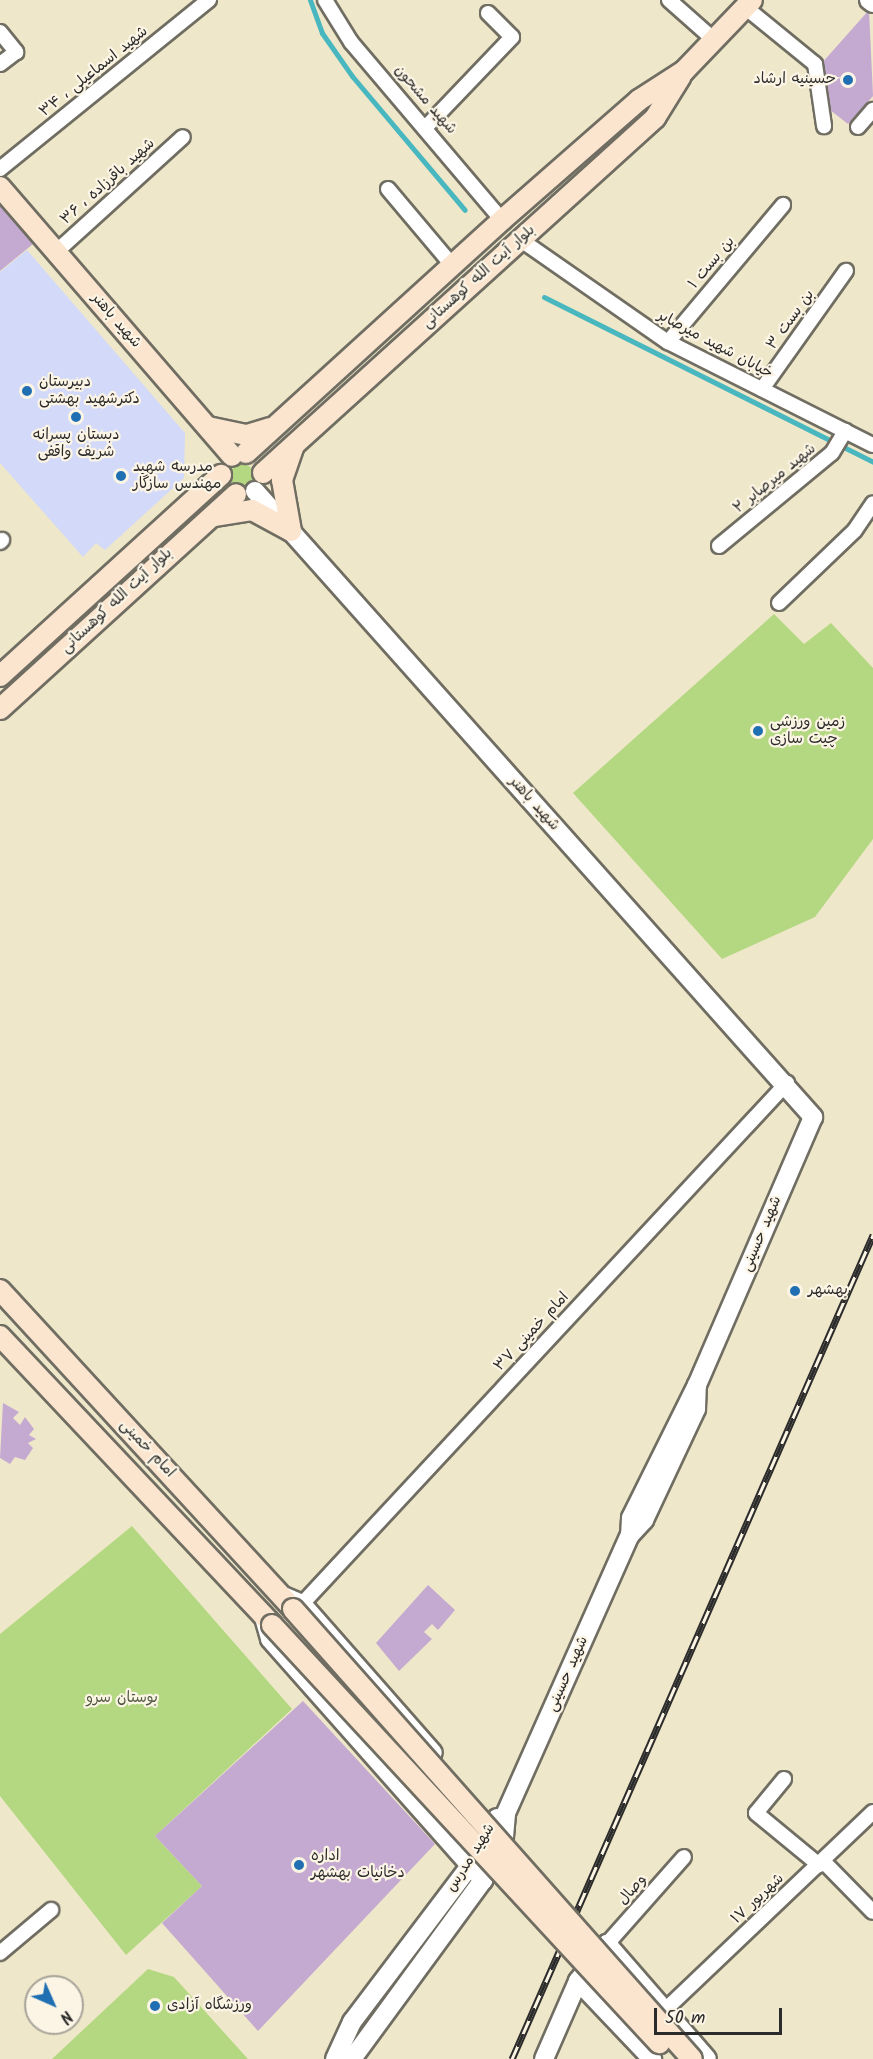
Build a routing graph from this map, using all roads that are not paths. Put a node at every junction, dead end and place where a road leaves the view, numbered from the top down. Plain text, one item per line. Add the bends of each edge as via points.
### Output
1 (669, 0) edge
2 (868, 0) edge
3 (201, 2) edge
4 (328, 2) edge
5 (748, 3) edge
6 (873, 3) edge
7 (488, 13) dead end
8 (0, 32) edge
9 (714, 40) junction
10 (0, 64) edge
11 (684, 71) junction
12 (639, 100) junction
13 (873, 110) edge
14 (655, 118) junction
15 (427, 126) junction
16 (824, 126) dead end
17 (858, 127) dead end
18 (183, 137) dead end
19 (0, 169) edge
20 (0, 187) edge
21 (388, 189) dead end
22 (783, 205) dead end
23 (502, 220) junction
24 (521, 240) junction
25 (56, 252) junction
26 (452, 265) junction
27 (846, 271) dead end
28 (668, 342) junction
29 (762, 389) junction
30 (277, 424) junction
31 (207, 427) junction
32 (845, 431) junction
33 (295, 445) junction
34 (873, 445) edge
35 (239, 454) junction
36 (221, 475) junction
37 (251, 486) junction
38 (873, 503) edge
39 (208, 518) junction
40 (291, 531) junction
41 (719, 546) dead end
42 (779, 603) dead end
43 (0, 676) edge
44 (0, 709) edge
45 (787, 1083) junction
46 (813, 1117) joint
47 (0, 1290) edge
48 (0, 1336) edge
49 (292, 1603) junction
50 (267, 1620) junction
51 (449, 1773) junction
52 (784, 1779) dead end
53 (462, 1788) junction
54 (416, 1800) junction
55 (873, 1812) edge
56 (506, 1813) junction
57 (429, 1816) junction
58 (490, 1822) junction
59 (504, 1837) junction
60 (684, 1857) dead end
61 (821, 1863) junction
62 (470, 1866) junction
63 (483, 1880) junction
64 (51, 1910) dead end
65 (873, 1912) edge
66 (607, 1944) junction
67 (0, 1953) edge
68 (578, 1981) junction
69 (665, 2010) junction
70 (693, 2052) edge
71 (335, 2059) edge
72 (352, 2059) edge
73 (544, 2059) edge
74 (652, 2059) edge
75 (674, 2059) edge
76 (678, 2059) edge
77 (707, 2059) edge

1 - 9 street
2 - 6 street
3 - 19 street, شهید اسماعیلی ، ۳۴
4 - 15 street, شهید مشحون
5 - 9 main road, بلوار آیت الله کوهستانی
5 - 16 street via 815,64
7 - 15 street via 512,37
8 - 10 street via 16,52
9 - 11 main road, بلوار آیت الله کوهستانی
11 - 12 main road, بلوار آیت الله کوهستانی
11 - 14 main road, بلوار آیت الله کوهستانی
12 - 14 main road via 653,103
12 - 23 main road, بلوار آیت الله کوهستانی
13 - 17 street
14 - 24 main road, بلوار آیت الله کوهستانی
15 - 23 street, شهید مشحون
18 - 25 street, شهید باقرزاده ، ۳۶
20 - 25 main road, شهید باهنر
21 - 26 street
22 - 28 street, بن بست ۱
23 - 26 main road, بلوار آیت الله کوهستانی
24 - 28 street, خیابان شهید میرصابر
24 - 33 main road, بلوار آیت الله کوهستانی
25 - 31 main road, شهید باهنر
26 - 30 main road, بلوار آیت الله کوهستانی
27 - 29 street, بن بست ۳
28 - 29 street, خیابان شهید میرصابر
29 - 32 street, خیابان شهید میرصابر
30 - 31 main road via 247,435
30 - 35 main road, بلوار آیت الله کوهستانی
31 - 35 main road, شهید باهنر
32 - 34 street, خیابان شهید میرصابر
32 - 41 street, شهید میرصابر ۲ via 832,453
33 - 37 main road, بلوار آیت الله کوهستانی
33 - 40 main road via 282,480
35 - 36 main road, بلوار آیت الله کوهستانی
35 - 37 main road, شهید باهنر via 258,460
36 - 37 main road
36 - 43 main road, بلوار آیت الله کوهستانی
37 - 39 main road, بلوار آیت الله کوهستانی
37 - 40 street, شهید باهنر
38 - 42 street via 855,530
39 - 40 main road via 252,510
39 - 44 main road, بلوار آیت الله کوهستانی
40 - 45 street, شهید باهنر
45 - 46 street, شهید باهنر
45 - 49 street, امام خمینی ۳۷
46 - 56 street, شهید حسینی via 697,1385 696,1408 644,1520 630,1535
47 - 49 main road, امام خمینی
48 - 50 main road, امام خمینی
49 - 51 street
49 - 70 main road, امام خمینی, bridge
50 - 54 street via 270,1639
50 - 75 main road, امام خمینی, bridge
51 - 53 street
51 - 54 street
52 - 61 street via 756,1813
53 - 57 street
53 - 58 street
54 - 57 street
55 - 61 street, ۱۷ شهریور
56 - 58 street, شهید مدرس
56 - 59 street, شهید مدرس
57 - 62 street
58 - 59 street
58 - 62 street, شهید مدرس
59 - 63 street, شهید مدرس
60 - 66 street, وصال
61 - 65 street
61 - 69 street, ۱۷ شهریور
62 - 63 street
62 - 71 street, شهید مدرس via 352,2022
63 - 72 street, شهید مدرس
64 - 67 street
66 - 68 street
66 - 69 street
68 - 73 street
68 - 74 street
69 - 70 street
70 - 76 street
70 - 77 street

